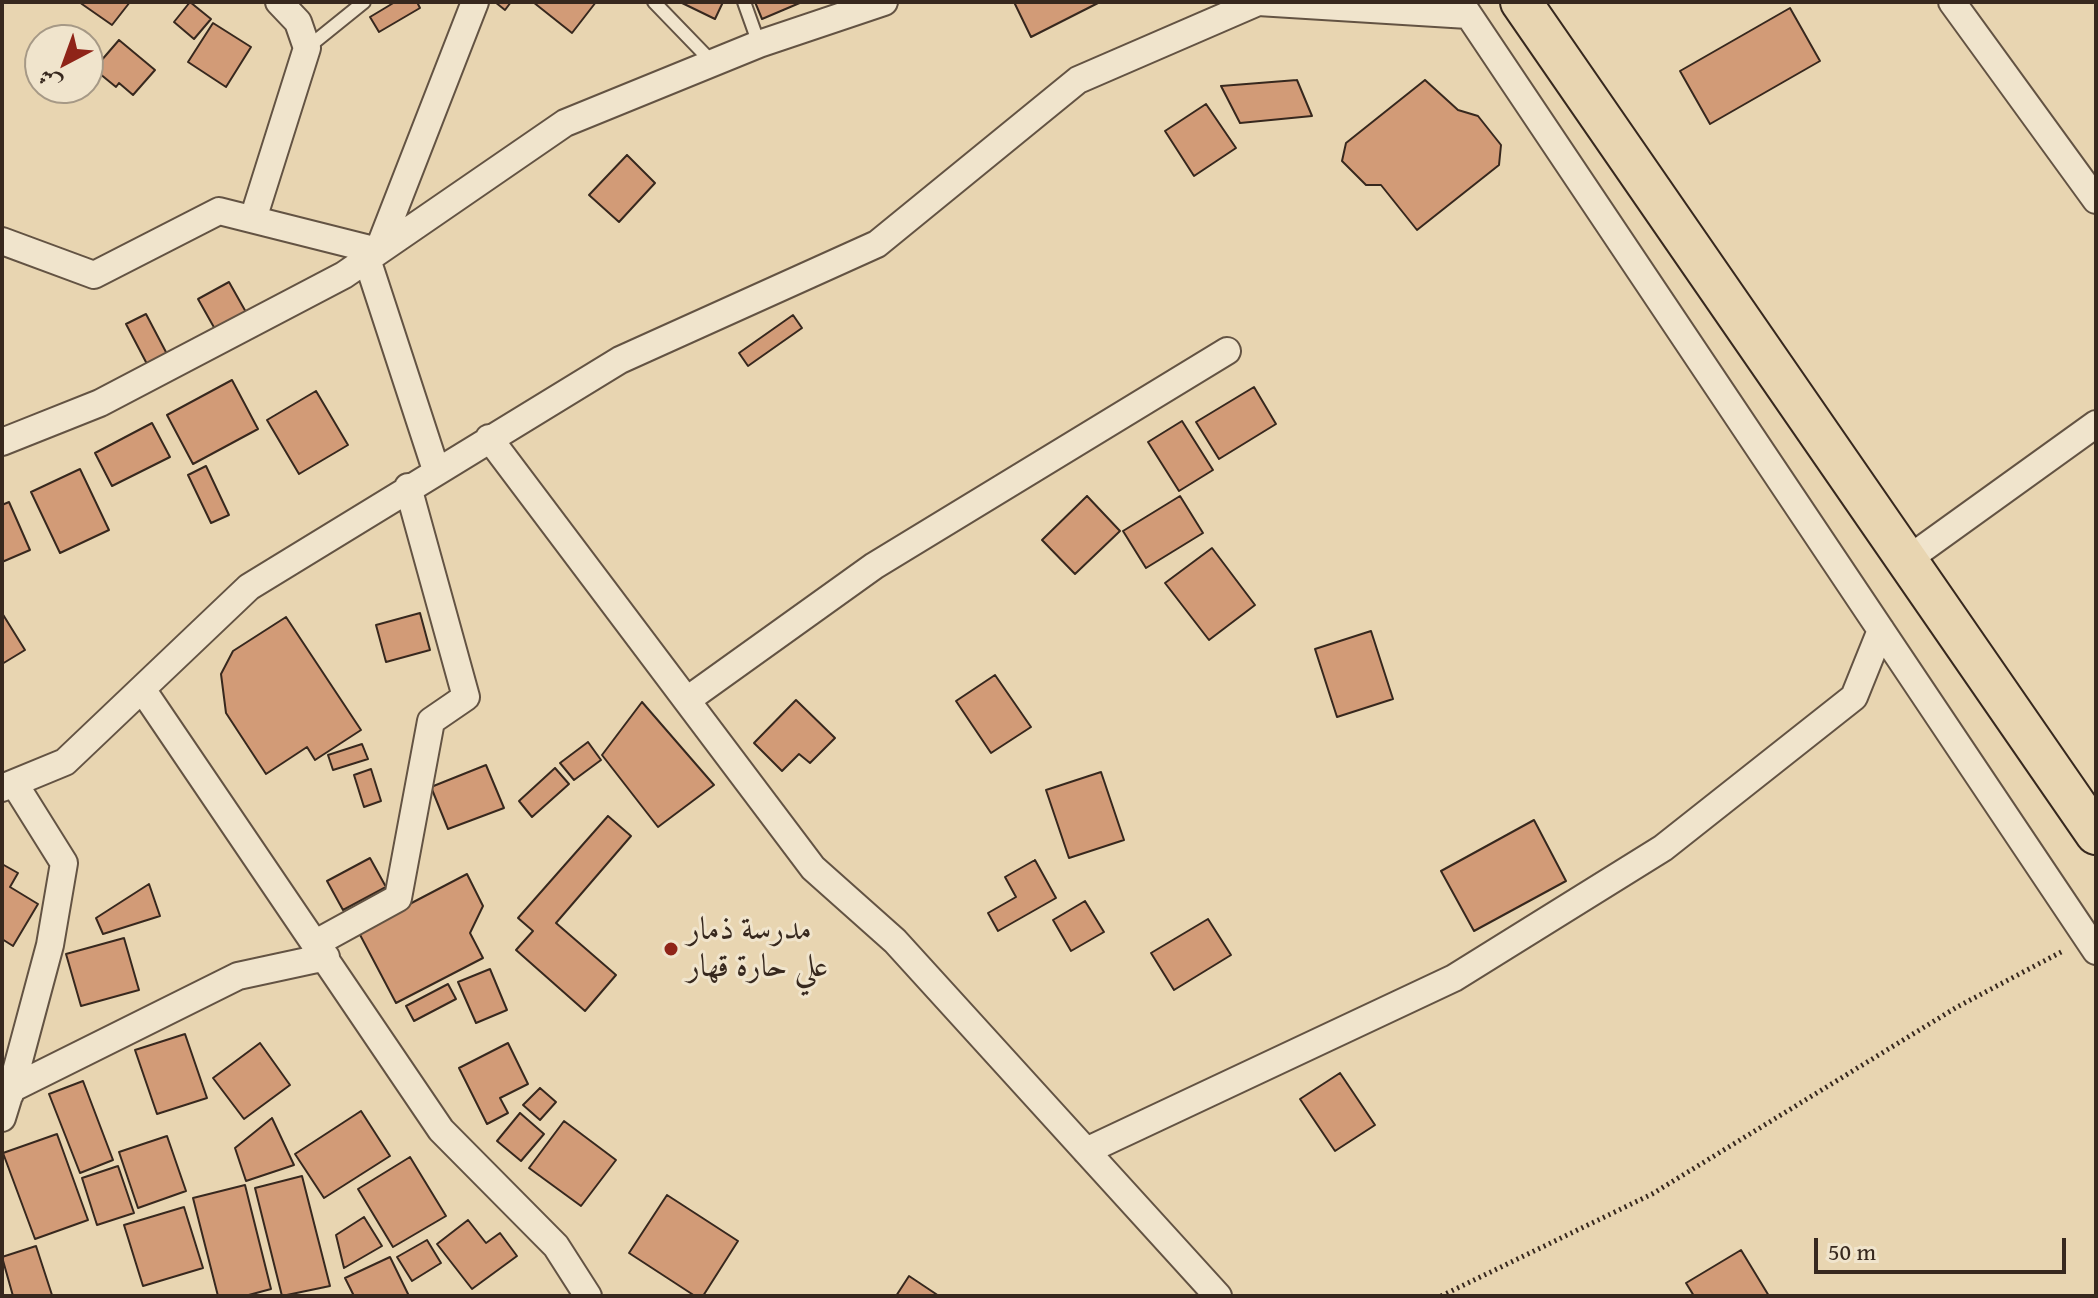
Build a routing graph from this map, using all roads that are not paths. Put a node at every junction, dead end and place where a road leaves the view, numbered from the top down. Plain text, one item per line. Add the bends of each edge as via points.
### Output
1 (279, 2) edge
2 (364, 2) edge
3 (475, 2) edge
4 (654, 2) edge
5 (744, 2) edge
6 (884, 2) edge
7 (1258, 2) edge
8 (1521, 2) edge
9 (1952, 2) edge
10 (1464, 8) edge
11 (759, 44) junction
12 (307, 48) junction
13 (714, 64) junction
14 (2096, 200) edge
15 (253, 219) junction
16 (2, 241) edge
17 (372, 255) junction
18 (1227, 351) dead end
19 (2096, 424) edge
20 (489, 438) junction
21 (2, 442) edge
22 (436, 470) junction
23 (408, 487) junction
24 (1907, 560) junction
25 (1881, 630) junction
26 (142, 689) junction
27 (687, 700) junction
28 (8, 786) edge
29 (2096, 834) edge
30 (2092, 944) edge
31 (321, 950) junction
32 (6, 1106) edge
33 (1086, 1151) junction
34 (588, 1296) edge
35 (1218, 1296) edge

1 - 12 street via 298,22
2 - 12 lane
3 - 17 street
4 - 13 lane
5 - 11 lane
6 - 11 street
7 - 10 street
7 - 20 street via 1078,80 877,244 620,360
8 - 24 main road
9 - 14 street
10 - 25 street
11 - 13 street
12 - 15 street
13 - 17 street via 565,123
15 - 16 street via 219,211 94,275
15 - 17 street
17 - 21 street via 344,275 100,403
17 - 22 street
18 - 27 street via 874,566
19 - 24 street
20 - 22 street
20 - 27 street
22 - 23 street
23 - 26 street via 249,587
23 - 31 street via 466,697 431,721 398,898
24 - 29 main road
25 - 30 street
25 - 33 street via 1854,697 1663,848 1454,978
26 - 28 street via 65,762
26 - 31 street
27 - 33 street via 813,868 895,941
28 - 32 street via 64,863 50,945
31 - 32 street via 238,976 11,1089
31 - 34 street via 441,1130 556,1246
33 - 35 street

